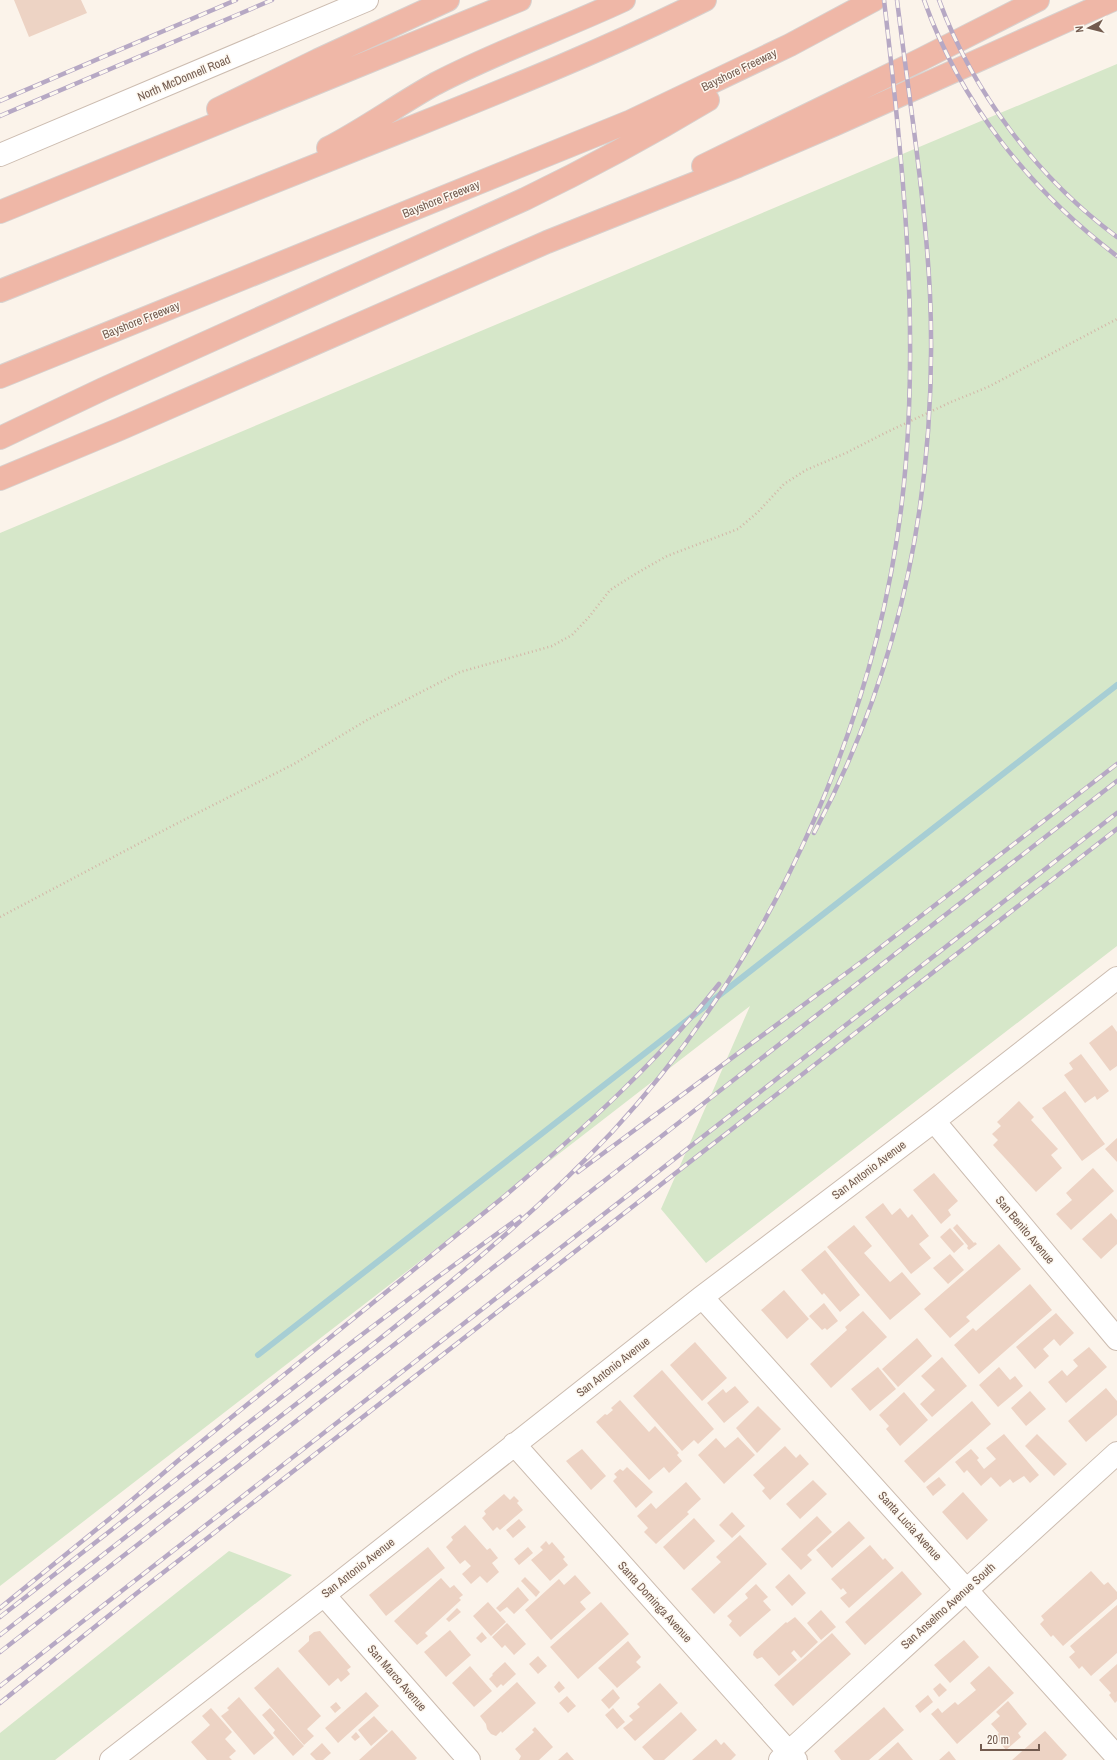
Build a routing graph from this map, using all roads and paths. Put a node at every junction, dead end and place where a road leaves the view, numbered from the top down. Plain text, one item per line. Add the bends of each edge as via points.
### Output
1 (367, 0) edge
2 (448, 0) edge
3 (520, 0) edge
4 (624, 0) edge
5 (705, 0) edge
6 (874, 0) edge
7 (1038, 0) edge
8 (1113, 0) edge
9 (790, 45) junction
10 (0, 156) edge
11 (52, 191) junction
12 (207, 210) junction
13 (0, 212) edge
14 (547, 242) junction
15 (0, 291) edge
16 (1117, 319) edge
17 (0, 377) edge
18 (0, 438) edge
19 (0, 479) edge
20 (0, 917) edge
21 (1117, 978) edge
22 (934, 1121) junction
23 (702, 1297) junction
24 (1117, 1339) edge
25 (514, 1444) junction
26 (1117, 1453) edge
27 (967, 1588) junction
28 (324, 1595) junction
29 (788, 1757) edge
30 (1117, 1757) edge
31 (111, 1760) edge
32 (469, 1760) edge

1 - 10 street, North McDonnell Road
2 - 11 highway via 318,60
3 - 11 highway
4 - 12 highway via 436,84 350,136
5 - 12 highway via 596,51
6 - 9 highway, Bayshore Freeway
7 - 14 highway
8 - 14 highway via 819,132
9 - 17 highway, Bayshore Freeway via 670,104 593,137
9 - 18 highway via 714,96 583,171
11 - 13 highway
12 - 15 highway
14 - 19 highway
16 - 20 path via 988,387 806,470 784,484 738,529 667,556 610,590 572,635 552,646 460,672 367,720 294,764
21 - 22 street, San Antonio Avenue
22 - 23 street, San Antonio Avenue
22 - 24 street, San Benito Avenue
23 - 25 street, San Antonio Avenue
23 - 27 street, Santa Lucia Avenue
25 - 28 street, San Antonio Avenue
25 - 29 street, Santa Dominga Avenue
26 - 27 street, San Anselmo Avenue South
27 - 29 street, San Anselmo Avenue South
27 - 30 street, Santa Lucia Avenue
28 - 31 street, San Antonio Avenue
28 - 32 street, San Marco Avenue

